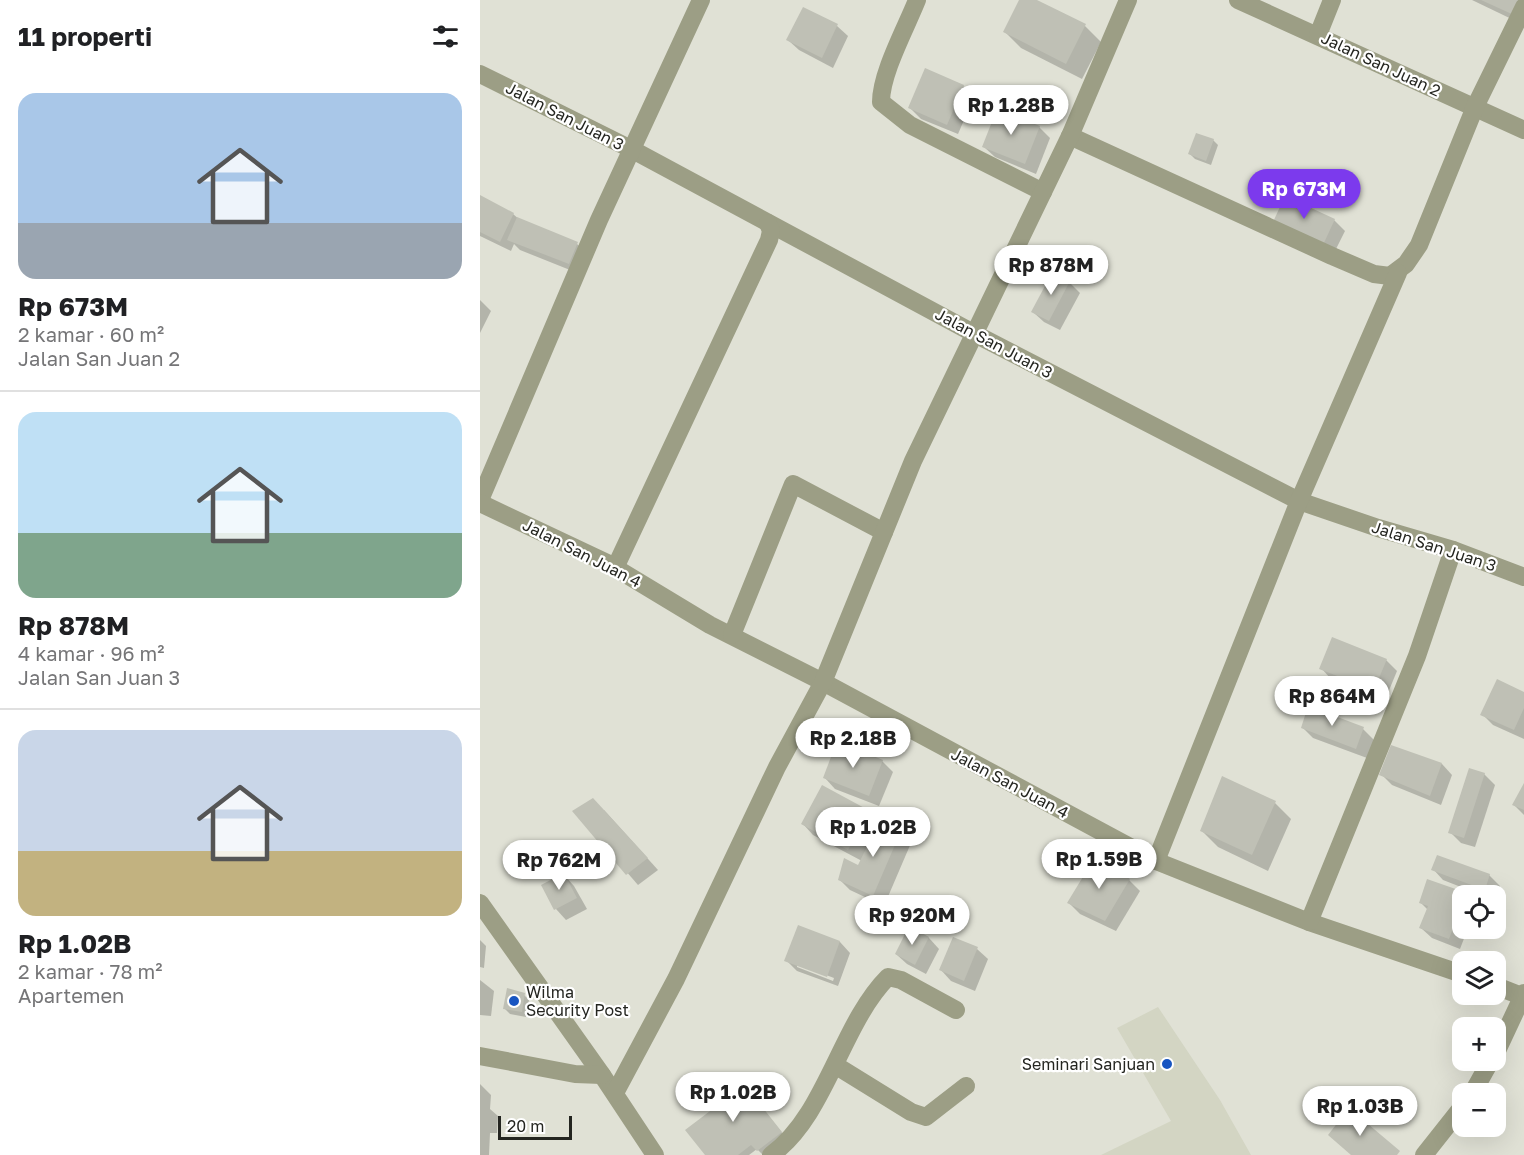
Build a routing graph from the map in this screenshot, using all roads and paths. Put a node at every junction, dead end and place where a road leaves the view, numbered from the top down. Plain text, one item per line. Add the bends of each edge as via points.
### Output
1 (701, 0) edge
2 (917, 0) edge
3 (1128, 0) edge
4 (1238, 0) edge
5 (1332, 0) edge
6 (1524, 7) edge
7 (1318, 35) junction
8 (481, 77) edge
9 (1475, 107) junction
10 (1524, 130) edge
11 (1070, 136) junction
12 (631, 149) junction
13 (1043, 192) junction
14 (768, 223) junction
15 (1398, 273) junction
16 (975, 334) junction
17 (1299, 501) junction
18 (480, 502) edge
19 (884, 532) junction
20 (1454, 550) junction
21 (615, 568) junction
22 (1524, 577) edge
23 (732, 636) junction
24 (823, 682) junction
25 (1156, 861) junction
26 (480, 903) edge
27 (1309, 922) junction
28 (1452, 971) edge
29 (1506, 990) edge
30 (1524, 996) edge
31 (956, 1010) dead end
32 (1506, 1033) edge
33 (480, 1056) edge
34 (836, 1065) junction
35 (602, 1075) junction
36 (966, 1086) dead end
37 (615, 1094) junction
38 (1452, 1120) edge
39 (655, 1155) edge
40 (771, 1155) edge
41 (1424, 1155) edge

1 - 12 street
2 - 13 street via 881,102 910,125
3 - 11 street
4 - 7 street, Jalan San Juan 2
5 - 7 street
6 - 9 street
7 - 9 street, Jalan San Juan 2
8 - 12 street, Jalan San Juan 3
9 - 10 street, Jalan San Juan 2
9 - 15 street via 1419,245
11 - 13 street
11 - 15 street via 1374,274 1383,277
12 - 14 street, Jalan San Juan 3
12 - 18 street
13 - 16 street
14 - 16 street, Jalan San Juan 3
14 - 21 street via 769,240
15 - 17 street
16 - 17 street, Jalan San Juan 3
16 - 19 street via 913,461
17 - 20 street, Jalan San Juan 3
17 - 25 street
18 - 21 street, Jalan San Juan 4
19 - 23 street via 793,484
19 - 24 street
20 - 22 street, Jalan San Juan 3
20 - 27 street via 1417,656
21 - 23 street, Jalan San Juan 4
23 - 24 street, Jalan San Juan 4
24 - 25 street, Jalan San Juan 4
24 - 37 street
25 - 27 street, Jalan San Juan 4
26 - 35 street
27 - 28 street, Jalan San Juan 4
29 - 30 street
30 - 32 street
31 - 34 street via 888,977 863,1010
33 - 35 street via 575,1074
34 - 36 street via 926,1118
34 - 40 street via 785,1145
35 - 37 street
37 - 39 street
38 - 41 street

